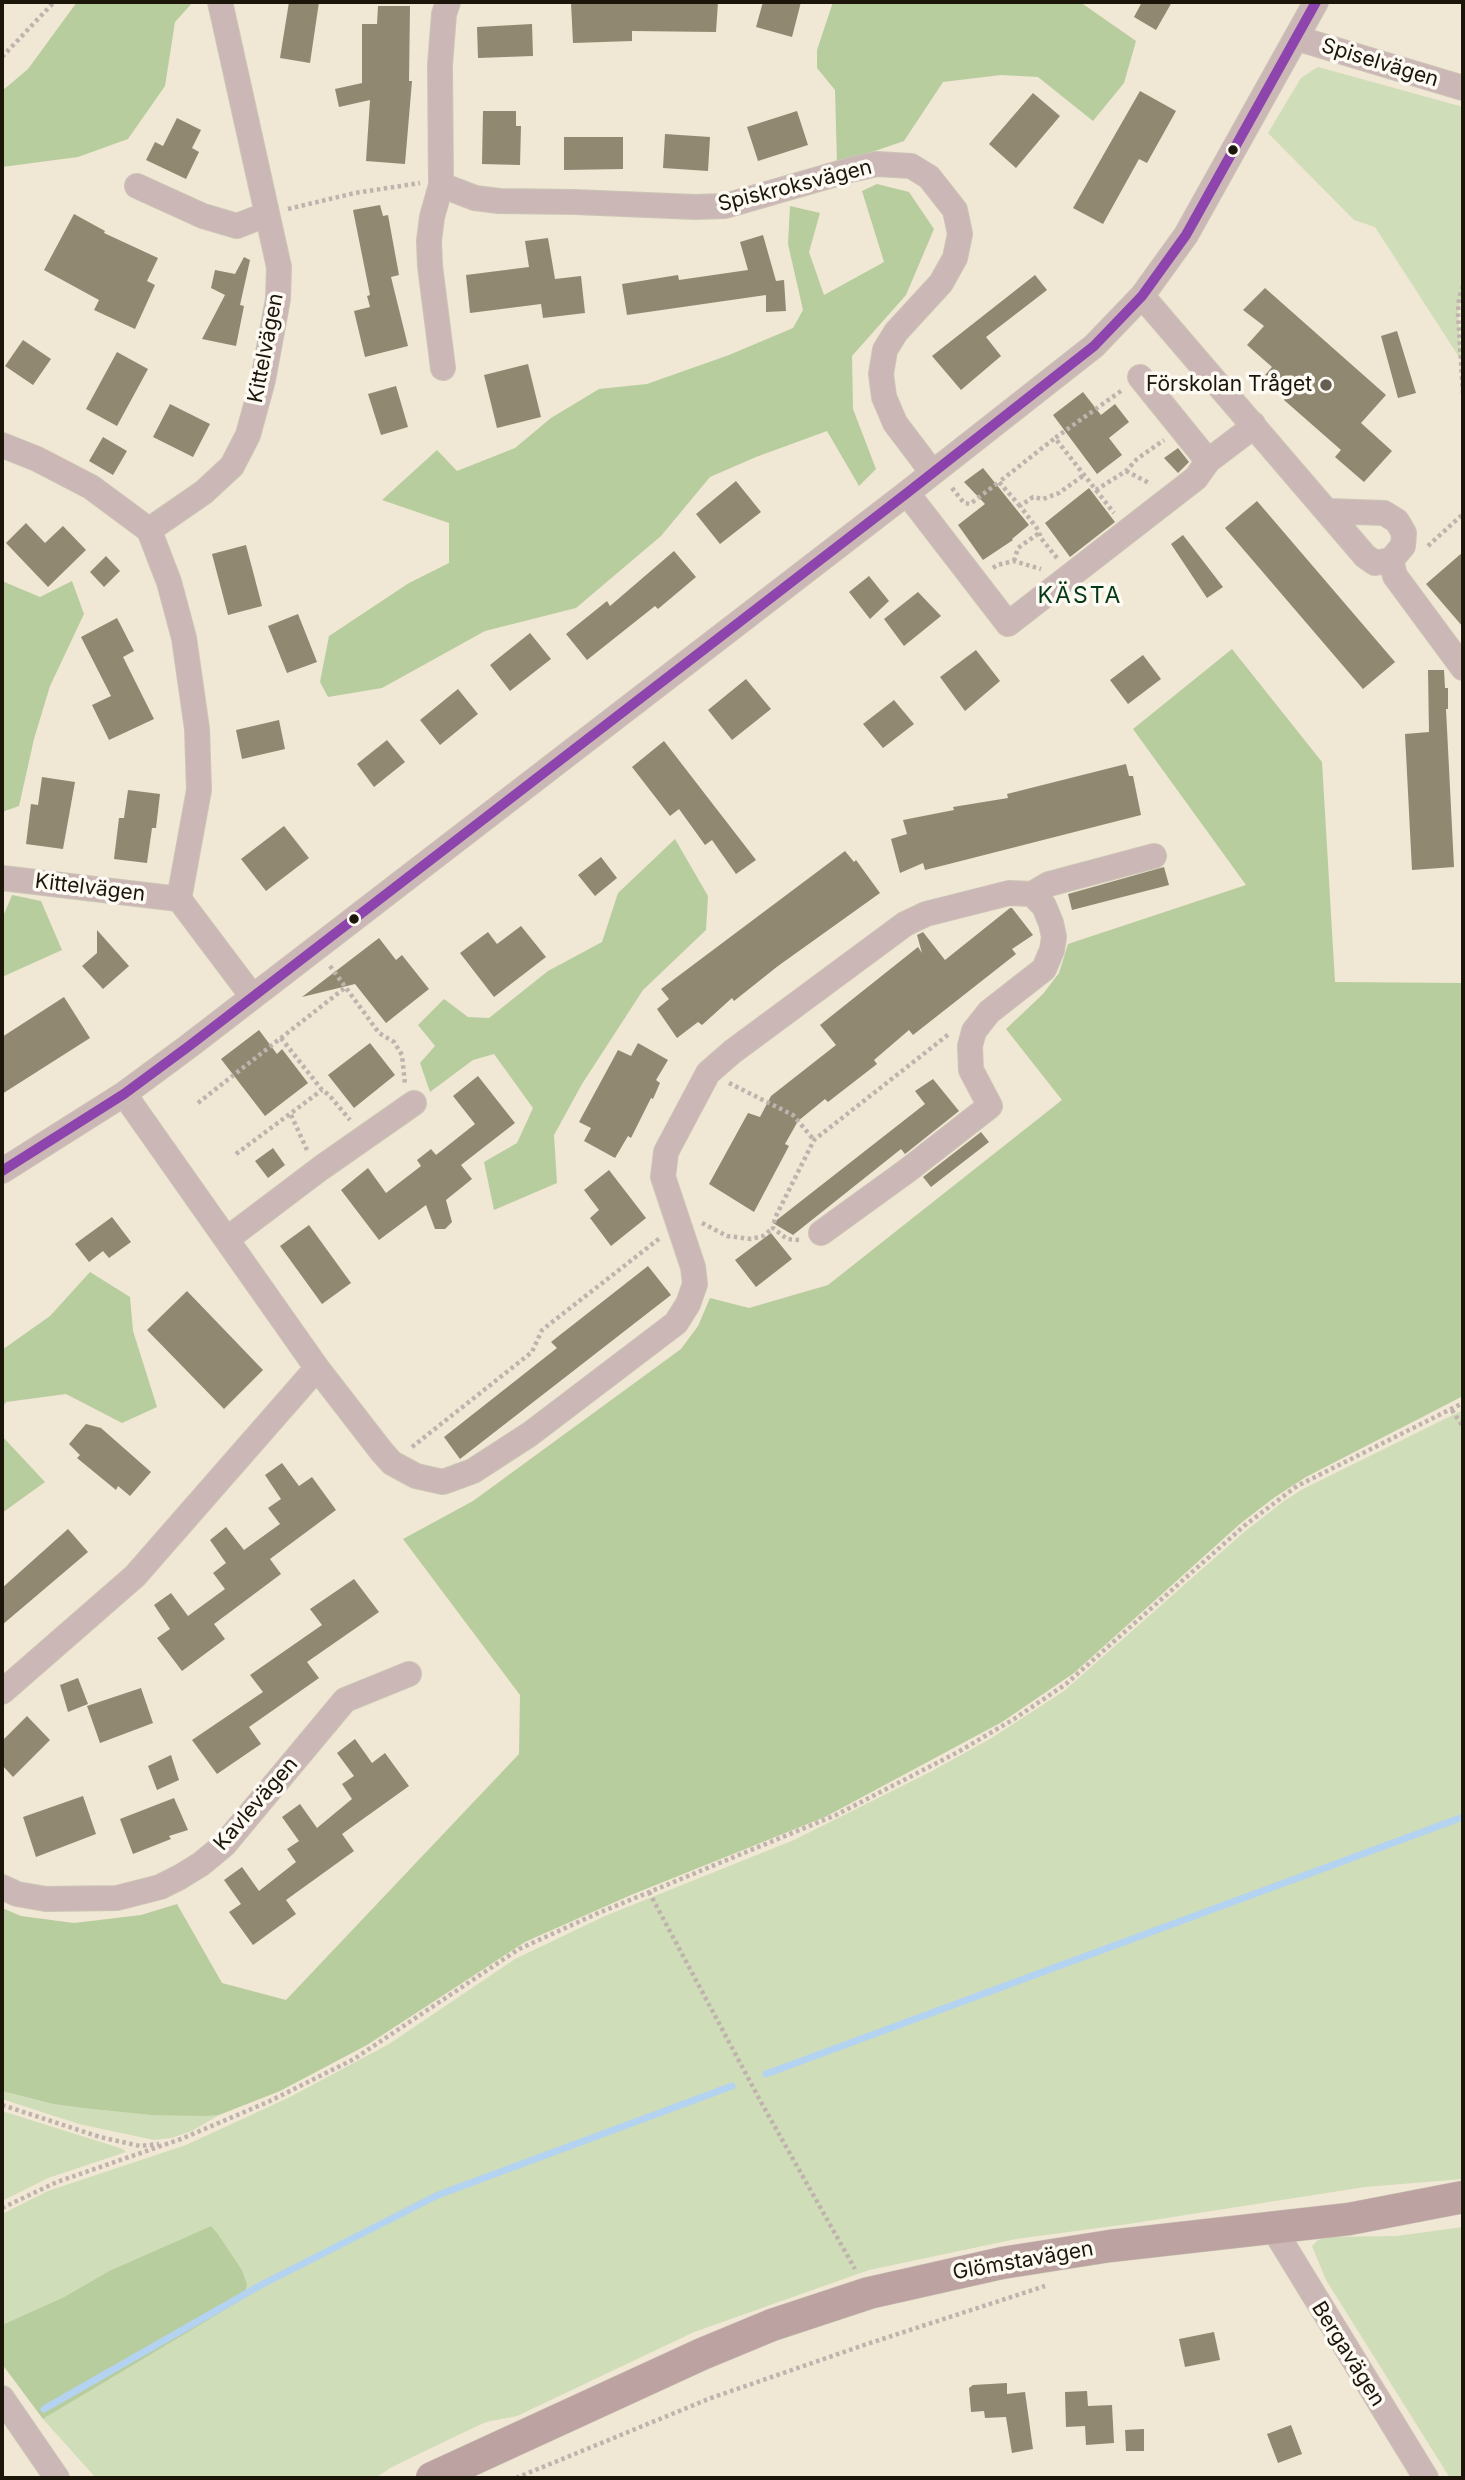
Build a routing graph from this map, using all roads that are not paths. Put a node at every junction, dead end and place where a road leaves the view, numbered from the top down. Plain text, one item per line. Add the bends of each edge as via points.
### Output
1 (220, 2) edge
2 (448, 2) edge
3 (1316, 2) edge
4 (1296, 38) junction
5 (1463, 88) edge
6 (441, 185) junction
7 (137, 186) dead end
8 (265, 215) junction
9 (1142, 296) junction
10 (443, 368) dead end
11 (1140, 377) road end
12 (1253, 424) junction
13 (2, 445) edge
14 (1208, 461) junction
15 (932, 472) junction
16 (907, 493) junction
17 (1328, 512) junction
18 (149, 530) junction
19 (1391, 560) junction
20 (1460, 657) edge
21 (1154, 856) dead end
22 (2, 878) edge
23 (1031, 894) junction
24 (179, 899) junction
25 (252, 996) junction
26 (124, 1094) junction
27 (407, 1096) road end
28 (355, 1127) road end
29 (2, 1171) edge
30 (223, 1232) junction
31 (821, 1233) road end
32 (317, 1368) junction
33 (409, 1674) dead end
34 (2, 1692) edge
35 (2, 1887) edge
36 (1463, 2197) edge
37 (1273, 2228) junction
38 (2, 2398) edge
39 (603, 2399) junction
40 (57, 2478) edge
41 (432, 2478) edge
42 (475, 2478) edge
43 (1426, 2478) edge

1 - 8 street, Kittelvägen
2 - 6 street via 440,65
3 - 4 street
4 - 5 street, Spiselvägen
4 - 9 street via 1186,235
6 - 10 street via 429,241
6 - 15 street, Spiskroksvägen via 499,201 725,206 864,166 911,166 929,177 955,210 960,234 955,258 941,283 885,350 881,374 895,423
7 - 8 street via 237,226
8 - 18 street, Kittelvägen via 279,267 278,299 248,435 232,466
9 - 12 street
9 - 15 street via 1094,346
11 - 14 street
12 - 14 street
12 - 17 street
13 - 18 street via 91,487
14 - 16 street via 1195,478 1008,624
15 - 16 street
16 - 25 street
17 - 19 street via 1374,563
17 - 19 street via 1384,513 1397,521 1404,533 1403,546
18 - 24 street via 184,638 197,729 199,790
19 - 20 street via 1395,576
21 - 23 street via 1049,884
22 - 24 street, Kittelvägen
23 - 31 street via 1044,906 1053,930 1052,950 1044,969 989,1012 973,1033 971,1070 990,1106
23 - 32 street via 1009,893 926,914 905,924 708,1073 666,1152 663,1177 693,1268 695,1284 688,1304 676,1323 530,1434 473,1471 443,1482 415,1476 392,1463
24 - 25 street
25 - 26 street
26 - 29 street
26 - 30 street
27 - 30 street via 321,1168
28 - 30 street
30 - 32 street
32 - 34 street via 135,1576
33 - 35 street, Kavlevägen via 345,1700 223,1845 180,1877 117,1898 46,1899
36 - 37 main road, Glömstavägen
37 - 39 main road, Glömstavägen via 1013,2261 869,2293 772,2325
37 - 43 street, Bergavägen
38 - 40 street
39 - 41 main road, Glömstavägen
39 - 42 main road, Glömstavägen

